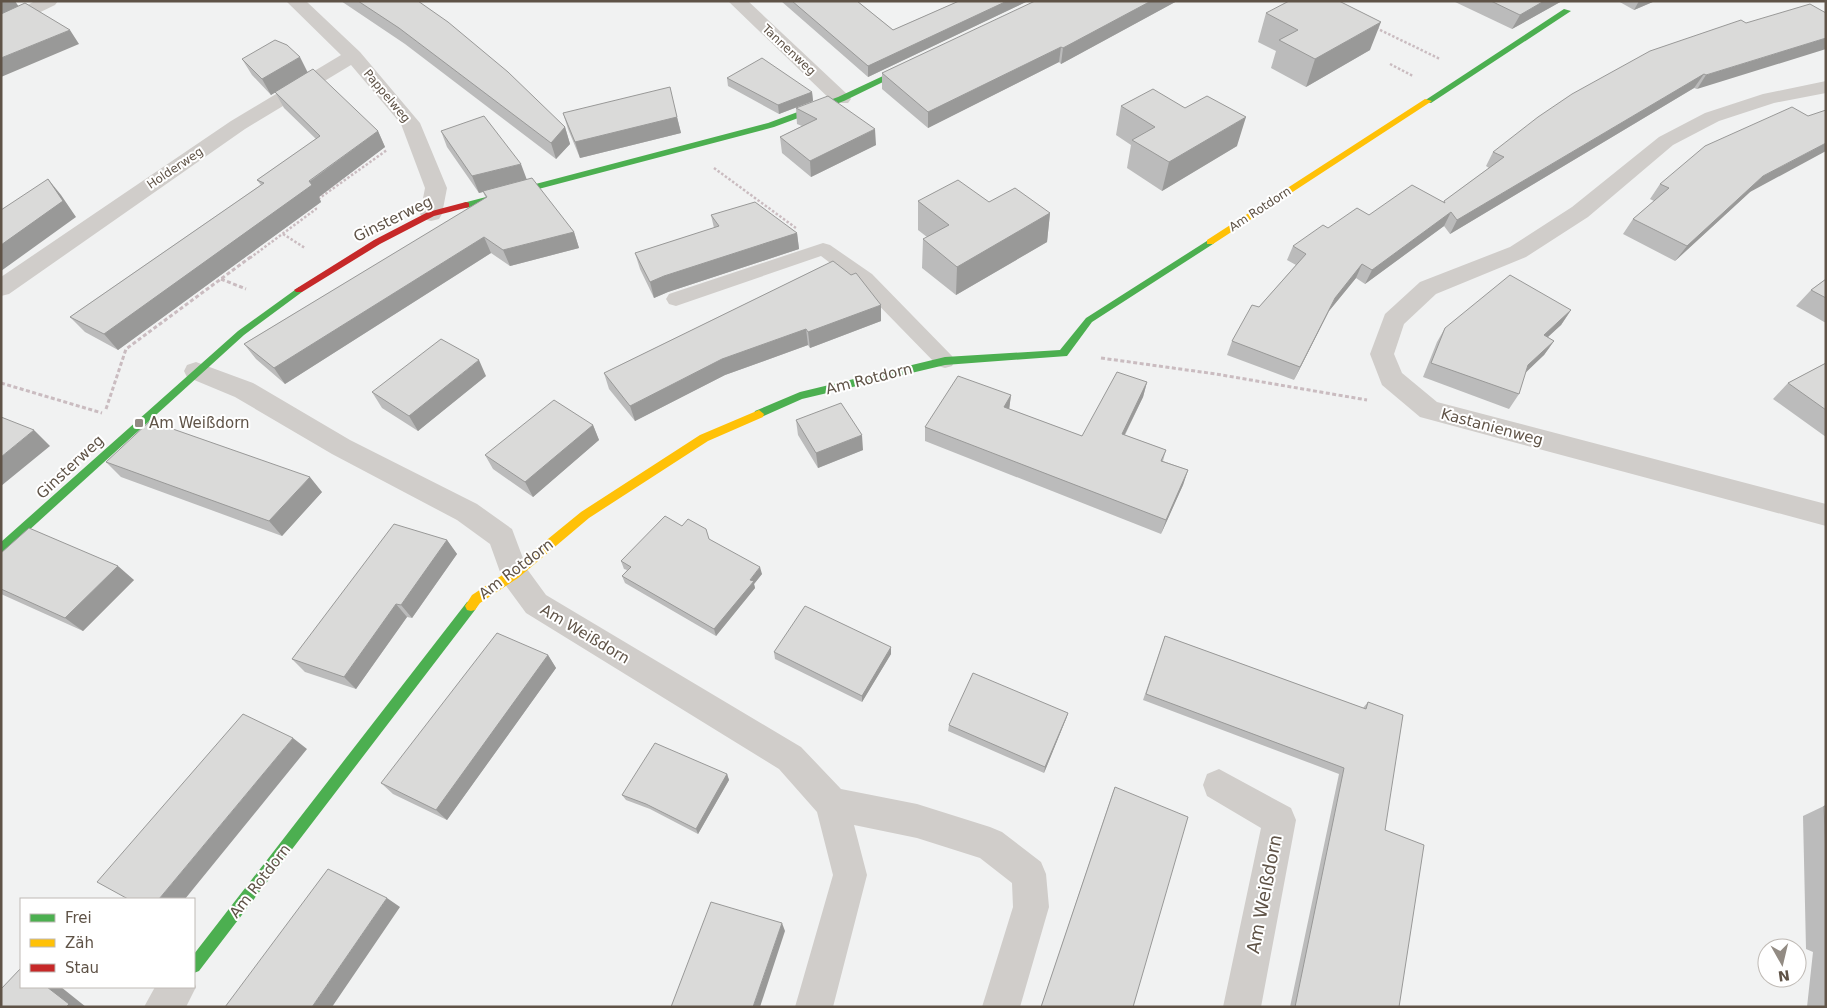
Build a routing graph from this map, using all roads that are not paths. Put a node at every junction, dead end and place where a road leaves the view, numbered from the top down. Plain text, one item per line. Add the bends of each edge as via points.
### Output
1 (48, 1) edge
2 (295, 1) edge
3 (737, 1) edge
4 (1567, 11) dead end
5 (1, 26) edge
6 (353, 56) junction
7 (927, 59) edge
8 (1826, 87) edge
9 (841, 99) junction
10 (431, 214) junction
11 (1, 288) edge
12 (676, 299) dead end
13 (945, 361) junction
14 (196, 371) junction
15 (1826, 515) edge
16 (1, 549) edge
17 (514, 574) junction
18 (1219, 785) dead end
19 (832, 804) junction
20 (195, 965) edge
21 (177, 988) edge
22 (163, 1007) edge
23 (814, 1007) edge
24 (1001, 1007) edge
25 (1242, 1007) edge

1 - 5 street
2 - 6 street, Pappelweg
3 - 9 street, Tannenweg
4 - 13 street, Am Rotdorn via 1089,320 1063,353
6 - 10 street, Pappelweg via 414,131 436,188
6 - 11 street, Holderweg via 238,125
7 - 9 street, Ginsterweg
8 - 15 street, Kastanienweg via 1770,98 1712,117 1666,141 1580,212 1518,252 1428,288 1393,320 1382,354 1391,378 1429,410
9 - 10 street, Ginsterweg via 771,125
10 - 14 street, Ginsterweg via 376,242 279,303
12 - 13 lane via 823,249 865,279
13 - 17 street, Am Rotdorn via 800,396 704,438 586,515
14 - 16 street, Ginsterweg
14 - 17 street, Am Weißdorn via 244,390 341,446 467,512 502,537
17 - 19 street, Am Weißdorn via 536,604 790,758
17 - 20 street, Am Rotdorn via 476,599
18 - 25 street, Am Weißdorn via 1279,820
19 - 23 street, Am Weißdorn via 850,875
19 - 24 street via 918,821 990,844 1029,874 1031,907
21 - 22 street

